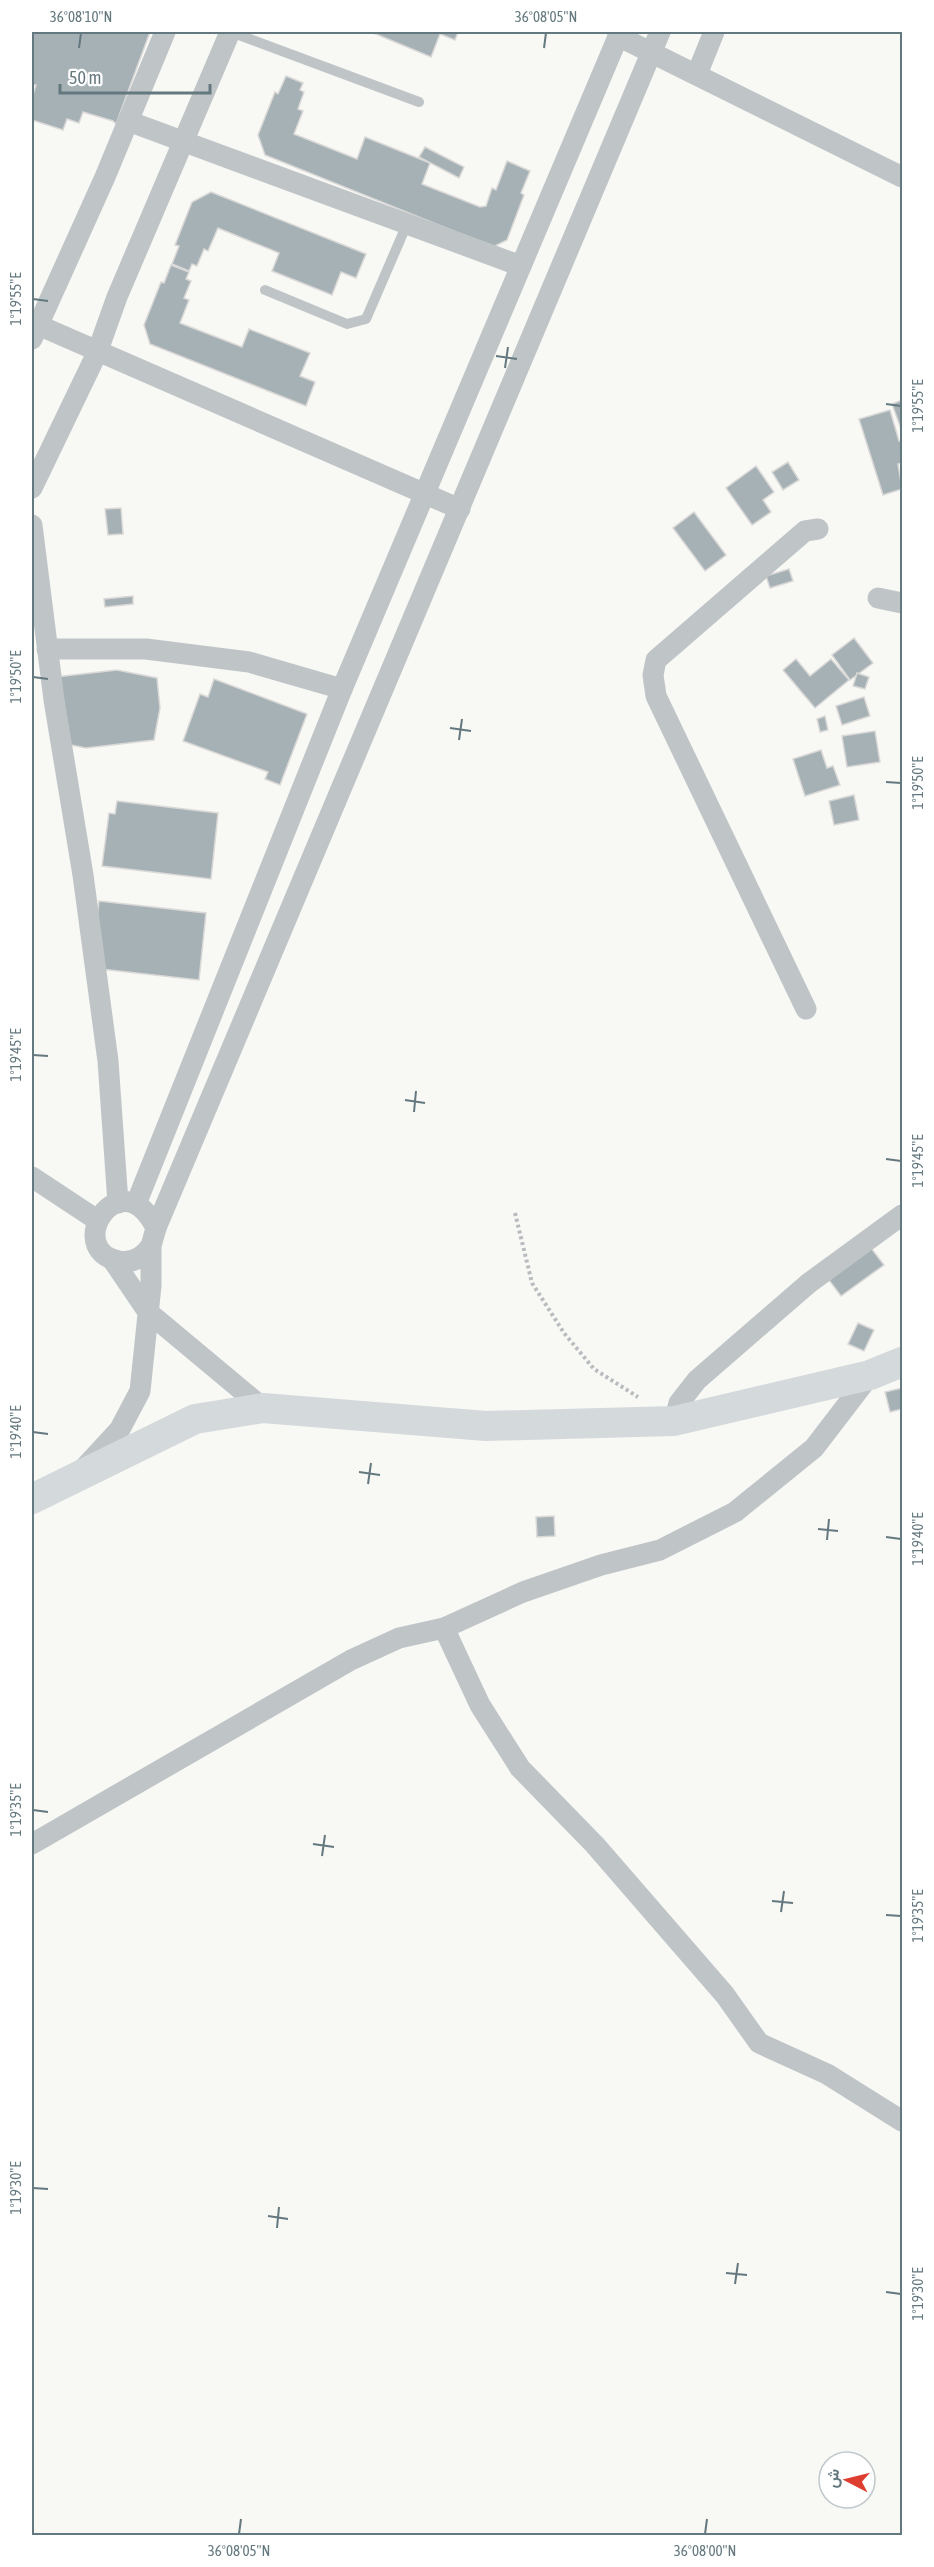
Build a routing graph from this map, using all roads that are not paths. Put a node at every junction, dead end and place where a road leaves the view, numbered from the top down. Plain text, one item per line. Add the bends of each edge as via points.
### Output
1 (165, 32) edge
2 (230, 32) edge
3 (660, 32) edge
4 (714, 32) edge
5 (619, 34) edge
6 (652, 51) junction
7 (697, 74) junction
8 (419, 102) dead end
9 (128, 122) junction
10 (183, 141) junction
11 (903, 177) edge
12 (407, 224) junction
13 (521, 266) junction
14 (265, 290) dead end
15 (35, 332) edge
16 (97, 352) junction
17 (32, 488) edge
18 (424, 494) junction
19 (460, 509) junction
20 (32, 525) edge
21 (818, 529) dead end
22 (878, 597) dead end
23 (903, 603) edge
24 (47, 649) junction
25 (342, 689) junction
26 (806, 1009) dead end
27 (32, 1177) edge
28 (127, 1204) junction
29 (903, 1215) edge
30 (97, 1220) junction
31 (154, 1237) junction
32 (112, 1259) junction
33 (148, 1312) junction
34 (903, 1362) edge
35 (870, 1375) junction
36 (262, 1408) junction
37 (675, 1414) junction
38 (77, 1475) junction
39 (32, 1499) edge
40 (444, 1628) junction
41 (32, 1844) edge
42 (903, 2121) edge

1 - 9 street
2 - 8 lane
2 - 10 street
3 - 6 street
4 - 7 street
5 - 6 street
5 - 13 street
6 - 7 street
6 - 19 street
7 - 11 street
9 - 10 street
9 - 15 street
10 - 12 street
10 - 16 street
12 - 13 street
12 - 14 lane via 366,319 347,324
13 - 18 street
15 - 16 street
16 - 17 street
16 - 18 street
18 - 19 street
18 - 25 street
19 - 31 street
20 - 24 street
21 - 26 street via 805,531 656,660 653,675 656,696
22 - 23 street
24 - 25 street via 146,649 249,662
24 - 28 street via 83,875
25 - 28 street
27 - 30 street
28 - 30 street via 102,1212
28 - 31 street via 145,1210
29 - 37 street via 809,1283 697,1380
30 - 32 street via 98,1247
31 - 32 street via 138,1259
31 - 33 street
32 - 33 street
33 - 36 street
33 - 38 street via 140,1390 120,1429
34 - 35 street
35 - 37 street
35 - 40 street via 814,1448 735,1512 660,1550 523,1592
36 - 37 street via 486,1426
36 - 38 street via 195,1419
38 - 39 street
40 - 41 street via 399,1638 351,1660
40 - 42 street via 480,1705 520,1768 595,1845 725,1995 759,2043 827,2074

